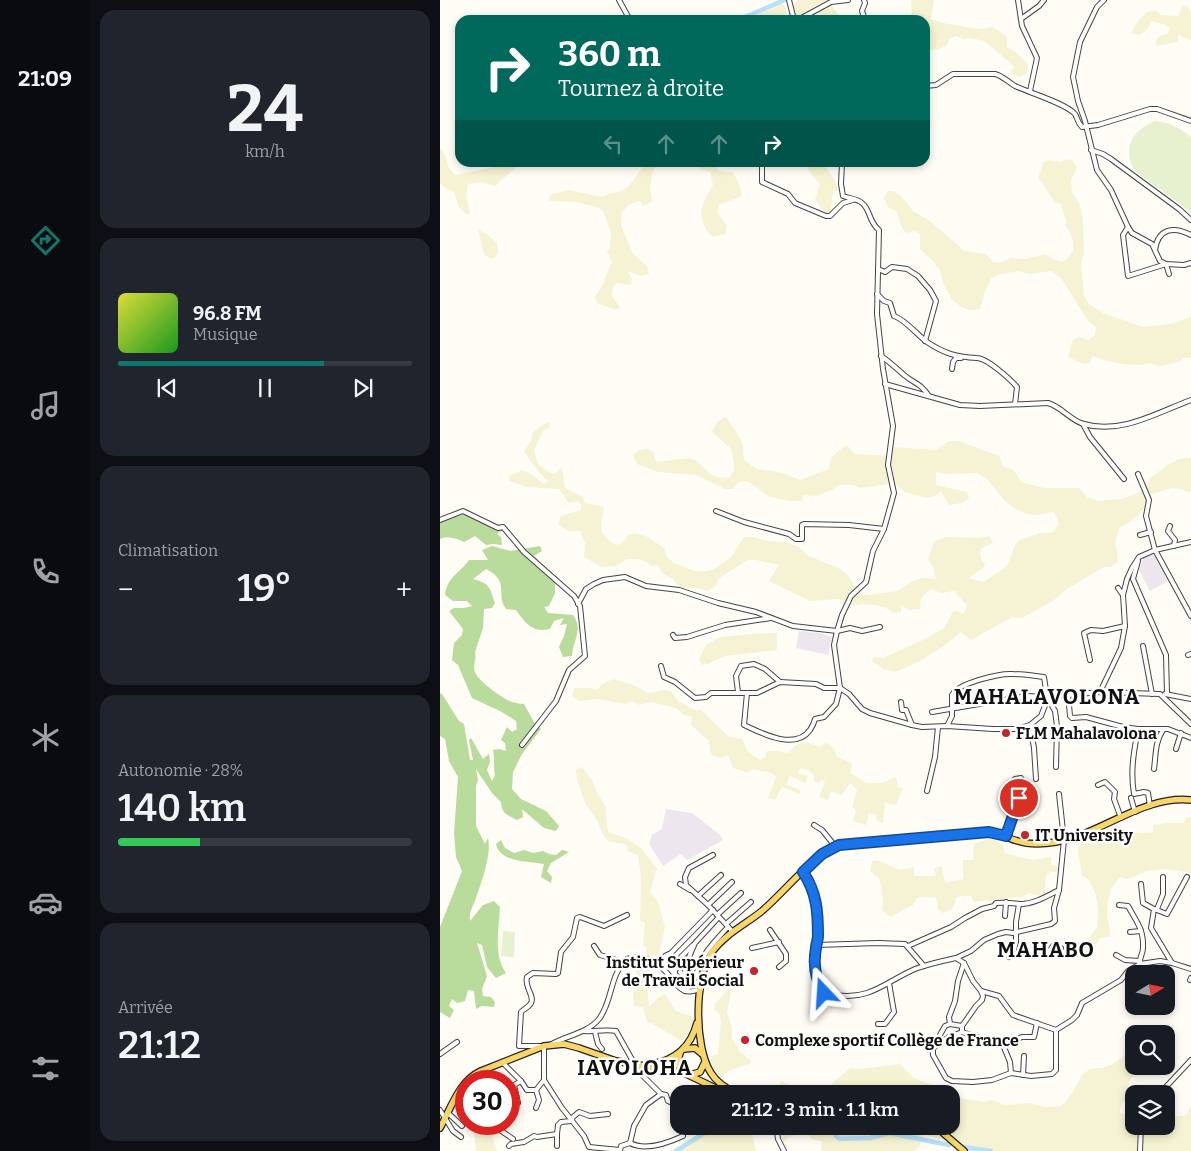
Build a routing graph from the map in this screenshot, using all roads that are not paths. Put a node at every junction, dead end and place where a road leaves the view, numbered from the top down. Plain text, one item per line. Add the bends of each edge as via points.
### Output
1 (619, 0) edge
2 (789, 0) edge
3 (848, 0) edge
4 (864, 0) edge
5 (1018, 0) edge
6 (1044, 0) edge
7 (1104, 0) edge
8 (627, 15) edge
9 (794, 15) edge
10 (806, 15) edge
11 (863, 15) edge
12 (1021, 19) junction
13 (930, 85) edge
14 (1030, 91) junction
15 (1191, 121) edge
16 (1086, 128) junction
17 (1091, 150) junction
18 (762, 167) edge
19 (842, 167) edge
20 (853, 200) junction
21 (1191, 220) edge
22 (1128, 227) junction
23 (1191, 235) edge
24 (1155, 250) junction
25 (1191, 263) edge
26 (1166, 264) junction
27 (878, 269) junction
28 (1169, 274) dead end
29 (877, 294) junction
30 (925, 341) junction
31 (881, 356) junction
32 (965, 358) junction
33 (952, 370) dead end
34 (885, 384) junction
35 (929, 397) junction
36 (1191, 400) edge
37 (1015, 404) junction
38 (1083, 424) junction
39 (1138, 474) dead end
40 (1124, 478) dead end
41 (716, 511) dead end
42 (440, 520) edge
43 (1170, 526) dead end
44 (884, 529) junction
45 (1151, 532) junction
46 (1140, 535) dead end
47 (1191, 542) edge
48 (1174, 546) junction
49 (1155, 550) junction
50 (1139, 557) junction
51 (1118, 588) dead end
52 (1123, 596) junction
53 (578, 604) junction
54 (1191, 616) edge
55 (771, 618) junction
56 (1125, 626) junction
57 (880, 627) dead end
58 (837, 631) junction
59 (673, 635) dead end
60 (1143, 646) dead end
61 (1090, 660) dead end
62 (661, 666) dead end
63 (780, 682) junction
64 (840, 688) junction
65 (738, 692) junction
66 (1100, 692) junction
67 (747, 693) junction
68 (1068, 694) junction
69 (1152, 694) junction
70 (1160, 694) junction
71 (1167, 694) junction
72 (1047, 698) junction
73 (1191, 699) edge
74 (901, 702) dead end
75 (951, 709) junction
76 (932, 712) dead end
77 (1183, 716) junction
78 (1191, 717) edge
79 (1191, 724) edge
80 (912, 725) junction
81 (1030, 725) junction
82 (947, 726) junction
83 (938, 727) junction
84 (1138, 729) junction
85 (1163, 730) junction
86 (1181, 733) junction
87 (1191, 738) edge
88 (522, 745) dead end
89 (1176, 749) dead end
90 (1056, 767) dead end
91 (1154, 768) dead end
92 (1036, 779) dead end
93 (1013, 782) dead end
94 (1098, 785) dead end
95 (927, 791) dead end
96 (1060, 794) dead end
97 (1131, 798) dead end
98 (1191, 800) edge
99 (1150, 806) junction
100 (1135, 812) junction
101 (1121, 818) junction
102 (814, 825) dead end
103 (1006, 836) junction
104 (1064, 840) junction
105 (835, 846) junction
106 (713, 855) dead end
107 (803, 872) junction
108 (721, 875) dead end
109 (1163, 877) dead end
110 (1186, 878) dead end
111 (732, 882) dead end
112 (680, 884) dead end
113 (1141, 884) dead end
114 (1059, 890) junction
115 (692, 891) junction
116 (741, 893) dead end
117 (698, 896) junction
118 (750, 902) dead end
119 (1006, 902) junction
120 (1019, 904) junction
121 (708, 905) junction
122 (1119, 905) dead end
123 (1156, 909) junction
124 (713, 910) junction
125 (627, 915) dead end
126 (718, 916) junction
127 (1005, 916) dead end
128 (727, 926) junction
129 (770, 930) dead end
130 (1141, 931) junction
131 (733, 932) junction
132 (1016, 932) junction
133 (1130, 932) dead end
134 (779, 942) junction
135 (695, 943) junction
136 (817, 945) junction
137 (594, 946) dead end
138 (908, 946) junction
139 (752, 948) dead end
140 (1061, 948) dead end
141 (1116, 955) dead end
142 (681, 957) dead end
143 (956, 958) junction
144 (623, 962) junction
145 (964, 963) junction
146 (1140, 963) junction
147 (1172, 963) junction
148 (658, 964) junction
149 (924, 966) junction
150 (779, 967) dead end
151 (1191, 969) edge
152 (680, 972) dead end
153 (889, 983) junction
154 (818, 984) junction
155 (701, 988) junction
156 (685, 991) junction
157 (980, 991) junction
158 (820, 1002) dead end
159 (699, 1018) junction
160 (1037, 1023) junction
161 (878, 1024) dead end
162 (950, 1024) junction
163 (962, 1026) junction
164 (582, 1030) junction
165 (1056, 1030) junction
166 (595, 1032) junction
167 (962, 1032) junction
168 (940, 1035) dead end
169 (457, 1042) dead end
170 (547, 1045) junction
171 (1002, 1045) junction
172 (602, 1049) dead end
173 (682, 1051) junction
174 (440, 1054) edge
175 (1024, 1056) dead end
176 (704, 1057) junction
177 (1191, 1060) edge
178 (502, 1062) junction
179 (637, 1064) junction
180 (1011, 1073) junction
181 (685, 1074) junction
182 (1023, 1075) junction
183 (544, 1080) junction
184 (521, 1081) joint
185 (709, 1085) edge
186 (724, 1085) edge
187 (1168, 1085) edge
188 (536, 1090) junction
189 (661, 1094) junction
190 (670, 1102) edge
191 (536, 1108) dead end
192 (440, 1110) edge
193 (608, 1114) dead end
194 (446, 1116) junction
195 (571, 1121) junction
196 (455, 1122) edge
197 (440, 1128) edge
198 (557, 1134) junction
199 (507, 1135) edge
200 (777, 1135) edge
201 (946, 1135) edge
202 (1141, 1135) edge
203 (683, 1136) dead end
204 (461, 1137) dead end
205 (513, 1139) dead end
206 (630, 1143) junction
207 (509, 1146) dead end
208 (557, 1146) dead end
209 (594, 1149) edge
210 (620, 1150) edge
211 (963, 1150) edge
212 (1140, 1150) edge
213 (784, 1151) edge

1 - 8 street
2 - 9 street
3 - 10 street via 831,2
4 - 11 street
5 - 12 street
6 - 12 street
7 - 16 street via 1097,7 1080,42 1073,77
12 - 14 street via 1037,58
13 - 14 street via 953,74 995,74
14 - 16 street via 1068,110 1082,128
15 - 16 street via 1150,109
16 - 17 street
17 - 21 street via 1111,159
17 - 22 street via 1097,170
18 - 20 street via 762,182 788,194 795,203 826,216
19 - 20 street via 843,196
20 - 27 street via 862,203 872,224 879,230
22 - 24 street via 1132,233 1152,244
22 - 26 street via 1123,235 1128,276
23 - 24 street via 1175,230 1162,233 1156,239
24 - 26 street via 1160,261
25 - 26 street
26 - 28 street
27 - 29 street
27 - 30 street via 886,272 892,267 906,270 918,276 930,290 936,301
29 - 30 street via 890,303 894,316 901,318
29 - 31 street
30 - 32 street via 946,354
31 - 34 street
31 - 35 street via 921,386
32 - 33 street via 956,358
32 - 37 street via 979,357 998,368 1017,387
34 - 35 street
34 - 44 street via 893,426 888,465 894,493
35 - 37 street via 960,405
36 - 38 street via 1119,426
37 - 38 street via 1054,404
38 - 40 street
39 - 45 street via 1149,500 1146,516
41 - 44 street via 799,540 802,539 804,524
42 - 53 street via 463,511 498,528 503,527 524,552 574,596
43 - 48 street via 1168,531 1175,540
44 - 58 street via 872,551 866,582 851,596
45 - 46 street
45 - 49 street
47 - 48 street
48 - 49 street
49 - 50 street
49 - 54 street
50 - 52 street via 1127,579
50 - 71 street via 1133,579 1166,655
51 - 52 street
52 - 56 street
53 - 55 street via 594,584 625,577 646,586 679,590
53 - 88 street via 585,656 569,670 556,700
55 - 58 street via 793,626
55 - 59 street via 725,625 687,637 675,638
56 - 61 street via 1084,633
56 - 66 street via 1121,648
57 - 58 street
58 - 64 street via 834,645
60 - 69 street
62 - 65 street via 664,678 675,682 695,698 711,693
63 - 64 street
63 - 65 street via 764,668 754,664 742,666 736,676
63 - 67 street via 757,693
64 - 67 street via 836,704 824,717 815,719 810,731 798,739 783,740 744,724
64 - 80 street via 862,709
65 - 67 street
66 - 68 street
66 - 69 street
68 - 72 street
68 - 84 street via 1072,718 1086,717
69 - 70 street
70 - 71 street
70 - 77 street
71 - 73 street
72 - 75 street via 1019,696
72 - 75 street via 1044,677 1012,673 957,688 952,694
72 - 81 street via 1041,716
72 - 90 street via 1055,712 1057,726
74 - 80 street
75 - 76 street
75 - 82 street via 951,720
77 - 78 street
77 - 79 street
80 - 83 street
81 - 82 street via 1012,729
81 - 92 street
82 - 83 street
83 - 95 street
84 - 85 street
84 - 99 street via 1132,766 1134,794 1148,793
85 - 86 street
85 - 91 street via 1156,740
86 - 87 street
86 - 89 street
93 - 103 street via 1021,778 1024,788
94 - 101 street via 1105,782 1115,792 1114,799
96 - 104 street
97 - 100 street
98 - 99 main road via 1173,800
99 - 100 main road
100 - 101 main road
101 - 104 main road
102 - 105 street
103 - 104 main road via 1029,843
103 - 105 main road via 989,832
104 - 114 street
105 - 107 main road
106 - 115 street via 686,872 686,885
107 - 131 main road via 762,911
107 - 136 street via 812,884 816,898
108 - 117 street
109 - 123 street via 1163,894
110 - 123 street via 1167,914
111 - 121 street
112 - 115 street
113 - 123 street via 1143,903
114 - 120 street via 1033,902
114 - 132 street via 1054,908 1055,921 1048,926
115 - 117 street
116 - 126 street
117 - 121 street
118 - 128 street
119 - 120 street
119 - 127 street
119 - 138 street via 982,909
120 - 132 street
121 - 124 street
122 - 130 street via 1128,906
123 - 147 street via 1150,928
124 - 126 street
124 - 148 street
125 - 170 street via 604,926 577,918 573,937 561,952 558,972 533,973 527,977 532,999 521,1012 519,1046
126 - 128 street
126 - 135 street
128 - 131 street
128 - 156 street via 710,947 696,978
129 - 134 street
130 - 133 street
130 - 146 street via 1143,950
131 - 155 main road via 709,957
132 - 140 street via 1011,956 1049,952 1053,946
132 - 143 street via 984,940 971,952
134 - 139 street
134 - 150 street via 786,954 786,961
135 - 142 street
135 - 152 street via 685,978
136 - 138 street via 878,943
136 - 154 street via 815,976
137 - 144 street via 600,956
138 - 149 street
141 - 146 street
143 - 145 street
143 - 149 street
144 - 148 street via 637,958
144 - 164 street via 616,972 599,1019
145 - 157 street
145 - 162 street via 949,1017
146 - 147 street
146 - 165 street via 1120,980 1082,1003 1077,1015
147 - 151 street
148 - 156 street
149 - 153 street
153 - 154 street via 869,994 849,997 831,994
153 - 161 street via 894,1012 885,1024
154 - 158 street via 824,993
155 - 156 street
155 - 159 main road
157 - 160 street via 999,996 1013,1014
157 - 163 street via 982,1000
159 - 173 main road via 692,1038
159 - 176 main road
160 - 165 street
160 - 171 street via 1034,1037 1022,1037
162 - 163 street
162 - 168 street
163 - 167 street
164 - 166 street
164 - 170 street
165 - 182 street via 1054,1072
166 - 172 street
166 - 179 street via 616,1031
167 - 171 street
167 - 180 street via 933,1048 933,1055 946,1078 974,1082
169 - 174 street
170 - 178 main road
170 - 179 main road via 568,1045
170 - 183 street
171 - 180 street
173 - 176 main road via 695,1048
173 - 179 main road via 666,1061
173 - 181 main road via 677,1064
175 - 182 street
176 - 181 main road via 700,1072
176 - 186 main road via 710,1072
177 - 187 street
178 - 184 street
178 - 194 main road via 470,1077
179 - 181 main road
179 - 189 street via 639,1072
180 - 182 street
181 - 185 main road
183 - 188 street
183 - 195 street
184 - 188 street via 526,1090
188 - 191 street via 539,1100
189 - 190 street via 666,1095
189 - 206 street via 646,1105 634,1126
192 - 194 street
193 - 195 street via 590,1116 579,1112
194 - 196 street
194 - 197 main road
194 - 204 street via 453,1131
195 - 198 street via 561,1122
195 - 209 street via 589,1147
198 - 207 street via 534,1136
198 - 208 street
199 - 205 street
200 - 213 street
201 - 211 main road
202 - 212 street
203 - 206 street via 653,1148
206 - 210 street via 624,1144
209 - 210 street

